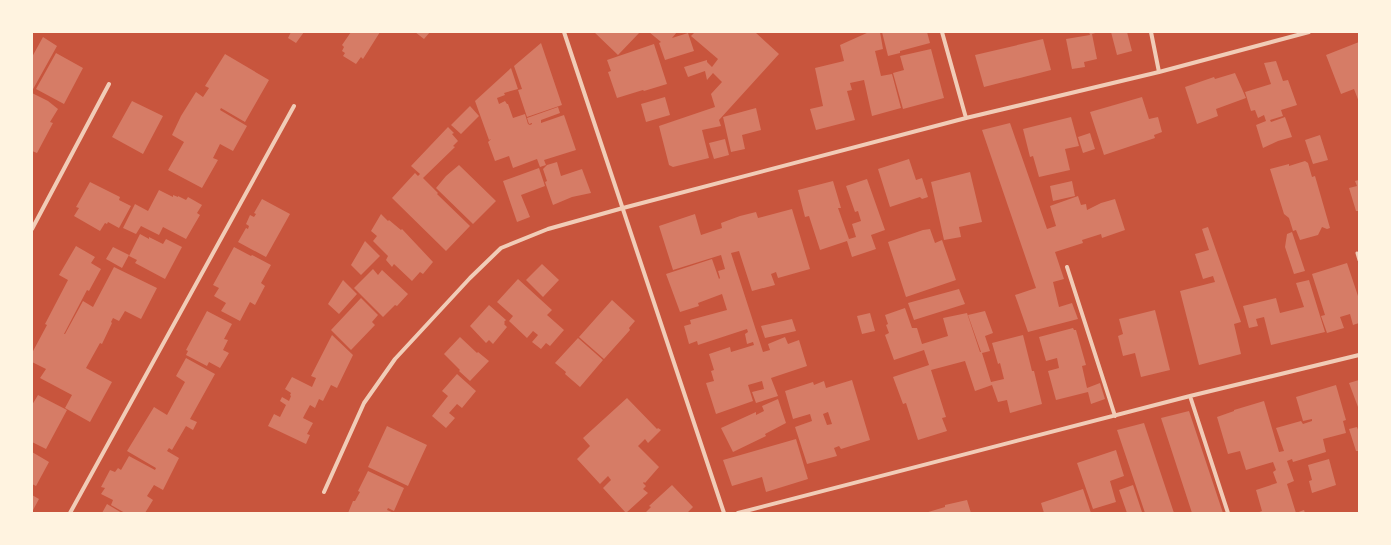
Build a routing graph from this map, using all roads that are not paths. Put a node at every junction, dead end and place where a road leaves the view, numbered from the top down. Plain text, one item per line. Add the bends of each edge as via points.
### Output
1 (564, 32) edge
2 (942, 32) edge
3 (1151, 32) edge
4 (1309, 32) edge
5 (1159, 72) junction
6 (109, 84) dead end
7 (294, 106) dead end
8 (966, 118) junction
9 (623, 208) junction
10 (32, 229) edge
11 (1357, 253) dead end
12 (1359, 260) edge
13 (1068, 267) dead end
14 (1359, 355) edge
15 (1190, 396) junction
16 (1115, 416) junction
17 (324, 492) dead end
18 (70, 513) edge
19 (724, 513) edge
20 (738, 513) edge
21 (1228, 513) edge

1 - 9 street
2 - 8 street
3 - 5 street
4 - 5 street
5 - 8 street
6 - 10 street
7 - 18 street
8 - 9 street
9 - 17 street via 548,229 501,248 396,359 364,403
9 - 19 street
11 - 12 lane
13 - 16 street
14 - 15 street
15 - 16 street
15 - 21 street
16 - 20 street

